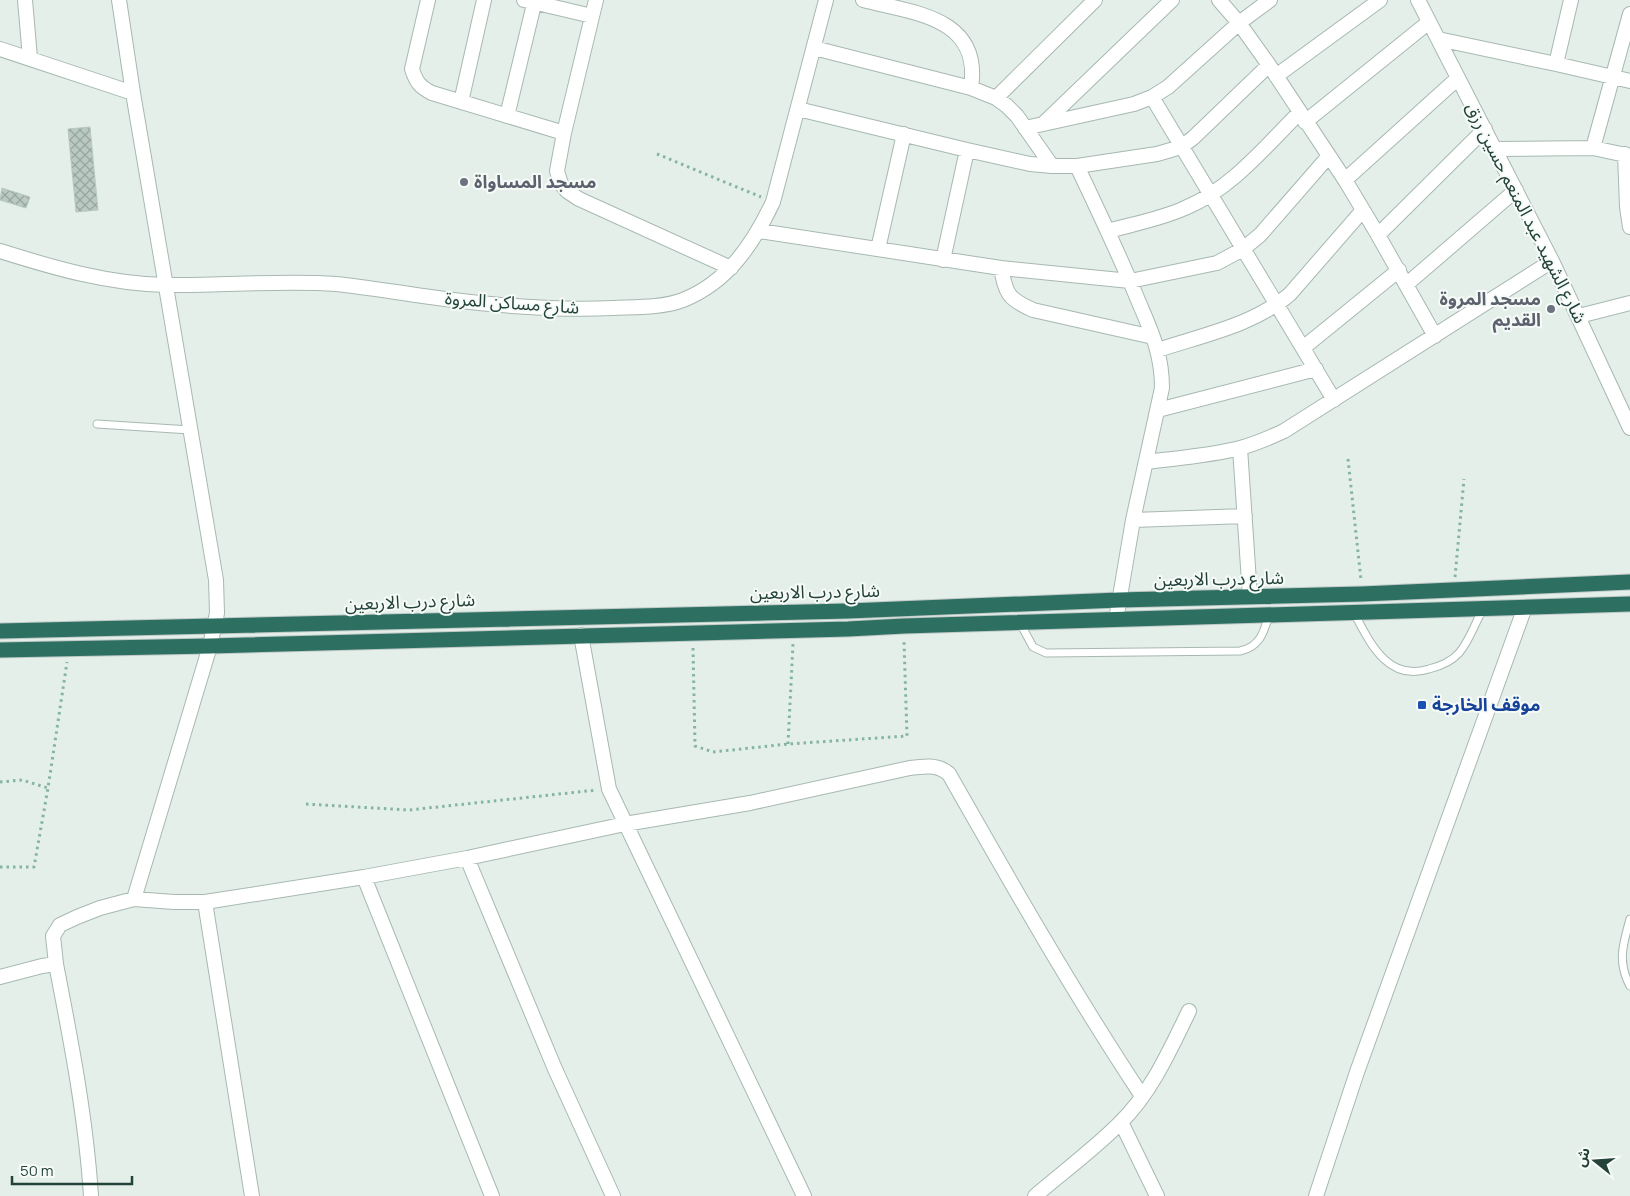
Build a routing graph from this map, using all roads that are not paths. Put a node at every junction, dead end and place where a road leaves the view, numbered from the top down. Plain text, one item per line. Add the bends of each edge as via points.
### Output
1 (25, 0) edge
2 (119, 0) edge
3 (428, 0) edge
4 (484, 0) edge
5 (596, 0) edge
6 (826, 0) edge
7 (863, 0) edge
8 (1095, 0) edge
9 (1172, 0) edge
10 (1219, 0) edge
11 (1270, 0) edge
12 (1380, 0) edge
13 (1418, 0) edge
14 (1570, 0) edge
15 (531, 1) edge
16 (1630, 14) edge
17 (592, 16) junction
18 (1429, 22) junction
19 (1239, 23) junction
20 (1438, 40) junction
21 (814, 48) junction
22 (0, 49) edge
23 (30, 58) junction
24 (1556, 64) junction
25 (1273, 71) junction
26 (1458, 78) junction
27 (1614, 78) junction
28 (1630, 81) edge
29 (970, 88) junction
30 (133, 93) junction
31 (1152, 97) junction
32 (996, 98) junction
33 (461, 102) junction
34 (798, 108) junction
35 (507, 116) junction
36 (1302, 117) junction
37 (1044, 123) junction
38 (1025, 128) junction
39 (1485, 129) junction
40 (564, 133) junction
41 (904, 134) junction
42 (1182, 147) junction
43 (1593, 148) junction
44 (1495, 149) junction
45 (967, 150) junction
46 (1627, 155) edge
47 (1328, 157) junction
48 (1052, 166) junction
49 (1077, 166) junction
50 (1345, 180) junction
51 (1516, 190) junction
52 (1211, 194) junction
53 (1363, 210) junction
54 (1630, 227) edge
55 (760, 231) junction
56 (1108, 231) junction
57 (1378, 235) junction
58 (1243, 249) junction
59 (878, 250) junction
60 (0, 251) edge
61 (943, 260) junction
62 (1552, 261) junction
63 (731, 268) junction
64 (1001, 268) junction
65 (1399, 270) junction
66 (1130, 281) junction
67 (1406, 284) junction
68 (166, 285) junction
69 (1630, 303) edge
70 (1277, 305) junction
71 (1578, 316) junction
72 (1435, 336) junction
73 (1153, 337) junction
74 (1303, 348) junction
75 (1158, 350) junction
76 (1316, 369) junction
77 (1334, 400) junction
78 (1158, 410) junction
79 (97, 424) dead end
80 (1630, 428) edge
81 (190, 430) junction
82 (1240, 448) junction
83 (1146, 462) junction
84 (1245, 516) junction
85 (1133, 520) junction
86 (1630, 582) edge
87 (1250, 597) junction
88 (1119, 600) junction
89 (1630, 604) edge
90 (1525, 607) junction
91 (1483, 608) junction
92 (848, 611) junction
93 (1354, 613) junction
94 (1269, 615) junction
95 (1116, 620) junction
96 (1020, 622) junction
97 (214, 626) junction
98 (848, 629) junction
99 (0, 631) edge
100 (581, 635) junction
101 (210, 646) junction
102 (0, 650) edge
103 (625, 824) junction
104 (467, 858) junction
105 (364, 877) junction
106 (134, 899) junction
107 (205, 902) junction
108 (1630, 918) edge
109 (56, 964) junction
110 (0, 977) edge
111 (1630, 986) edge
112 (1189, 1012) dead end
113 (1142, 1096) junction
114 (1121, 1122) junction
115 (90, 1196) edge
116 (252, 1196) edge
117 (492, 1196) edge
118 (613, 1196) edge
119 (804, 1196) edge
120 (1035, 1196) edge
121 (1158, 1196) edge
122 (1316, 1196) edge

1 - 23 street
2 - 30 street
3 - 33 street via 412,69 415,80 432,93
4 - 33 street
5 - 17 street
6 - 21 street, شارع مساكن المروة
7 - 29 street via 925,16 953,29 970,55 973,71
8 - 32 street
9 - 37 street
10 - 19 street
11 - 19 street
12 - 25 street
13 - 18 street, شارع الشهيد عبد المنعم حسين رزق
14 - 24 street
15 - 17 street
15 - 35 street
16 - 27 street
17 - 40 street
18 - 20 street, شارع الشهيد عبد المنعم حسين رزق
18 - 36 street
19 - 25 street
19 - 31 street via 1168,87
20 - 24 street
20 - 26 street, شارع الشهيد عبد المنعم حسين رزق
21 - 29 street
21 - 34 street, شارع مساكن المروة
22 - 23 street
23 - 30 street
24 - 27 street
25 - 36 street
25 - 42 street
26 - 39 street, شارع الشهيد عبد المنعم حسين رزق
26 - 50 street
27 - 28 street
27 - 43 street
29 - 32 street
30 - 68 street
31 - 37 street via 1134,104
31 - 42 street
32 - 38 street
33 - 35 street
34 - 41 street
34 - 55 street, شارع مساكن المروة via 774,202
35 - 40 street
36 - 47 street
36 - 52 street
37 - 38 street
38 - 48 street
39 - 44 street, شارع الشهيد عبد المنعم حسين رزق
39 - 57 street
40 - 63 street via 557,171 558,179 567,191
41 - 45 street
41 - 59 street
42 - 49 street
42 - 52 street
43 - 44 street
43 - 46 street
44 - 51 street, شارع الشهيد عبد المنعم حسين رزق
45 - 48 street
45 - 61 street
46 - 54 street
47 - 50 street
47 - 58 street via 1260,235
48 - 49 street
49 - 56 street
50 - 53 street
51 - 62 street, شارع الشهيد عبد المنعم حسين رزق
51 - 67 street
52 - 56 street via 1184,209
52 - 58 street
53 - 57 street
53 - 70 street
55 - 59 street
55 - 63 street, شارع مساكن المروة
56 - 66 street
57 - 65 street
58 - 66 street via 1217,263
58 - 70 street
59 - 61 street
60 - 68 street, شارع مساكن المروة via 89,276
61 - 64 street
62 - 71 street, شارع الشهيد عبد المنعم حسين رزق
62 - 72 street
63 - 68 street, شارع مساكن المروة via 710,286 682,300 652,306 585,309 499,305 336,284
64 - 66 street
64 - 73 street via 1005,288 1018,303 1033,310
65 - 67 street
65 - 74 street
66 - 73 street
67 - 72 street
68 - 81 street
69 - 71 street
70 - 74 street
70 - 75 street via 1249,320
71 - 80 street, شارع الشهيد عبد المنعم حسين رزق
72 - 77 street
73 - 75 street
74 - 76 street
75 - 78 street via 1162,369
76 - 77 street
76 - 78 street
77 - 82 street via 1284,431
78 - 83 street
79 - 81 lane
81 - 97 street via 216,580
82 - 83 street
82 - 84 street
83 - 85 street
84 - 85 street
84 - 87 street
85 - 88 street
86 - 87 highway, شارع درب الاربعين
87 - 88 highway, شارع درب الاربعين
88 - 92 highway, شارع درب الاربعين
88 - 95 street
89 - 90 highway, شارع درب الاربعين
90 - 91 highway, شارع درب الاربعين
90 - 122 street via 1357,1072
91 - 93 highway, شارع درب الاربعين
91 - 93 lane via 1467,640 1450,662 1411,672 1401,670 1381,657
92 - 97 highway, شارع درب الاربعين
92 - 98 highway
93 - 94 highway, شارع درب الاربعين
94 - 95 highway, شارع درب الاربعين
94 - 96 lane via 1256,644 1240,650 1046,654 1033,647
95 - 96 highway, شارع درب الاربعين
96 - 98 highway, شارع درب الاربعين
97 - 99 highway, شارع درب الاربعين
97 - 101 street
98 - 100 highway, شارع درب الاربعين
100 - 101 highway, شارع درب الاربعين
100 - 103 street via 609,789
101 - 102 highway, شارع درب الاربعين
101 - 106 street
103 - 104 street
103 - 113 street via 750,803 910,768 924,766 944,770 1094,1024
103 - 119 street
104 - 105 street
104 - 118 street via 555,1069
105 - 107 street
105 - 117 street
106 - 107 street
106 - 109 street via 100,908 60,926 53,936
107 - 116 street
108 - 111 lane via 1622,953 1623,972
109 - 110 street
109 - 115 street via 88,1154
112 - 113 street
113 - 114 street
114 - 120 street
114 - 121 street

